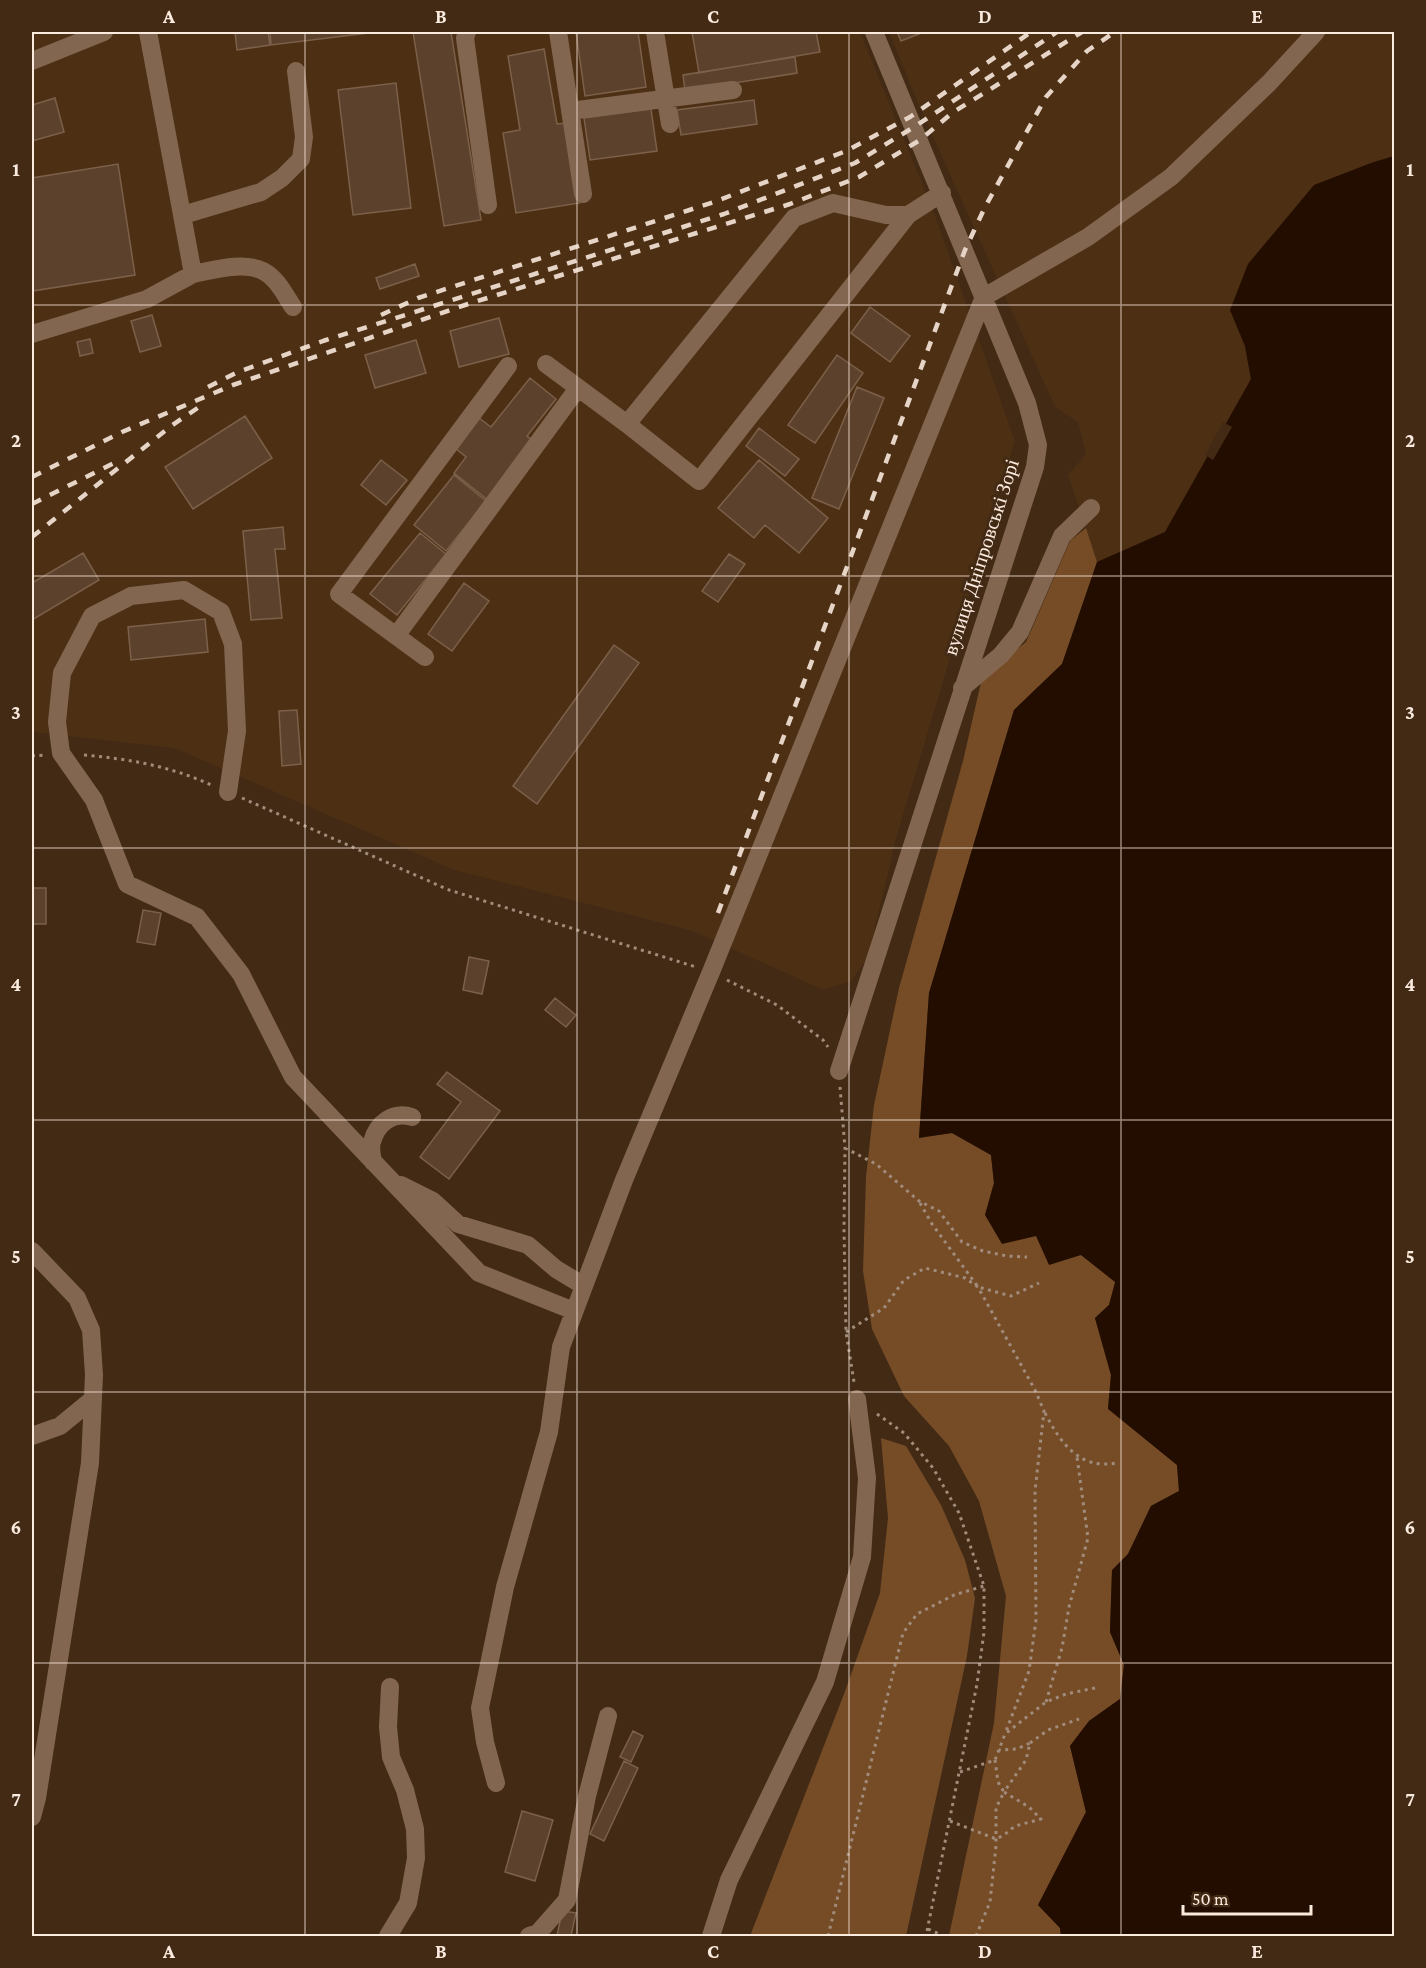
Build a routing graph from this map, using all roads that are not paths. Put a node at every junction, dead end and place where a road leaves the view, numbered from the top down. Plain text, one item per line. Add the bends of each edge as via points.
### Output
1 (104, 32) edge
2 (148, 32) edge
3 (467, 32) edge
4 (558, 32) edge
5 (655, 32) edge
6 (874, 32) edge
7 (1316, 32) edge
8 (32, 61) edge
9 (296, 71) dead end
10 (733, 90) dead end
11 (666, 99) junction
12 (570, 111) junction
13 (670, 124) dead end
14 (942, 192) junction
15 (582, 194) dead end
16 (488, 205) dead end
17 (183, 215) junction
18 (908, 215) junction
19 (194, 274) junction
20 (984, 297) junction
21 (293, 307) dead end
22 (32, 334) edge
23 (546, 364) dead end
24 (508, 366) dead end
25 (578, 388) junction
26 (627, 424) junction
27 (1091, 508) dead end
28 (396, 636) junction
29 (425, 657) dead end
30 (962, 688) junction
31 (228, 792) road end
32 (839, 1071) road end
33 (412, 1117) dead end
34 (373, 1162) junction
35 (389, 1179) junction
36 (32, 1251) edge
37 (584, 1286) junction
38 (574, 1311) junction
39 (93, 1399) junction
40 (857, 1399) road end
41 (32, 1436) edge
42 (390, 1687) dead end
43 (608, 1716) dead end
44 (496, 1783) dead end
45 (32, 1817) edge
46 (388, 1936) edge
47 (529, 1936) edge
48 (711, 1936) edge

1 - 8 street
2 - 17 street
3 - 16 street
4 - 12 street
5 - 11 street
6 - 14 street, вулиця Дніпровські Зорі
7 - 20 street via 1171,177 1088,237
9 - 17 street via 304,137 301,159 261,192
10 - 11 street
11 - 12 street
11 - 13 street
12 - 15 street
14 - 18 street
14 - 20 street, вулиця Дніпровські Зорі
17 - 19 street
18 - 26 street via 886,215 833,203 794,218
18 - 26 street via 699,481
19 - 21 street via 233,266 263,271 278,284
19 - 22 street via 147,299
20 - 30 street, вулиця Дніпровські Зорі via 1028,404 1038,445 1035,467
20 - 37 street
23 - 25 street
24 - 28 street via 339,594
25 - 26 street
25 - 28 street
27 - 30 street via 1062,536 1020,632 1001,655
28 - 29 street
30 - 32 street, вулиця Дніпровські Зорі
31 - 34 street via 237,731 233,644 221,612 184,590 130,596 92,616 62,673 57,722 61,753 94,800 127,884 197,917 241,974 293,1077
33 - 34 street via 390,1117 378,1128 371,1144
34 - 35 street
35 - 37 street via 433,1201 458,1224 528,1245
35 - 38 street via 478,1273
36 - 39 street via 78,1298 91,1330
37 - 38 street
38 - 44 street via 561,1347 549,1432 505,1587 480,1708
39 - 41 street via 60,1426
39 - 45 street via 90,1463
40 - 48 street via 867,1478 861,1557 825,1682 729,1880
42 - 46 street via 391,1756 416,1829 416,1858 408,1903
43 - 47 street via 587,1796 567,1900 538,1933

